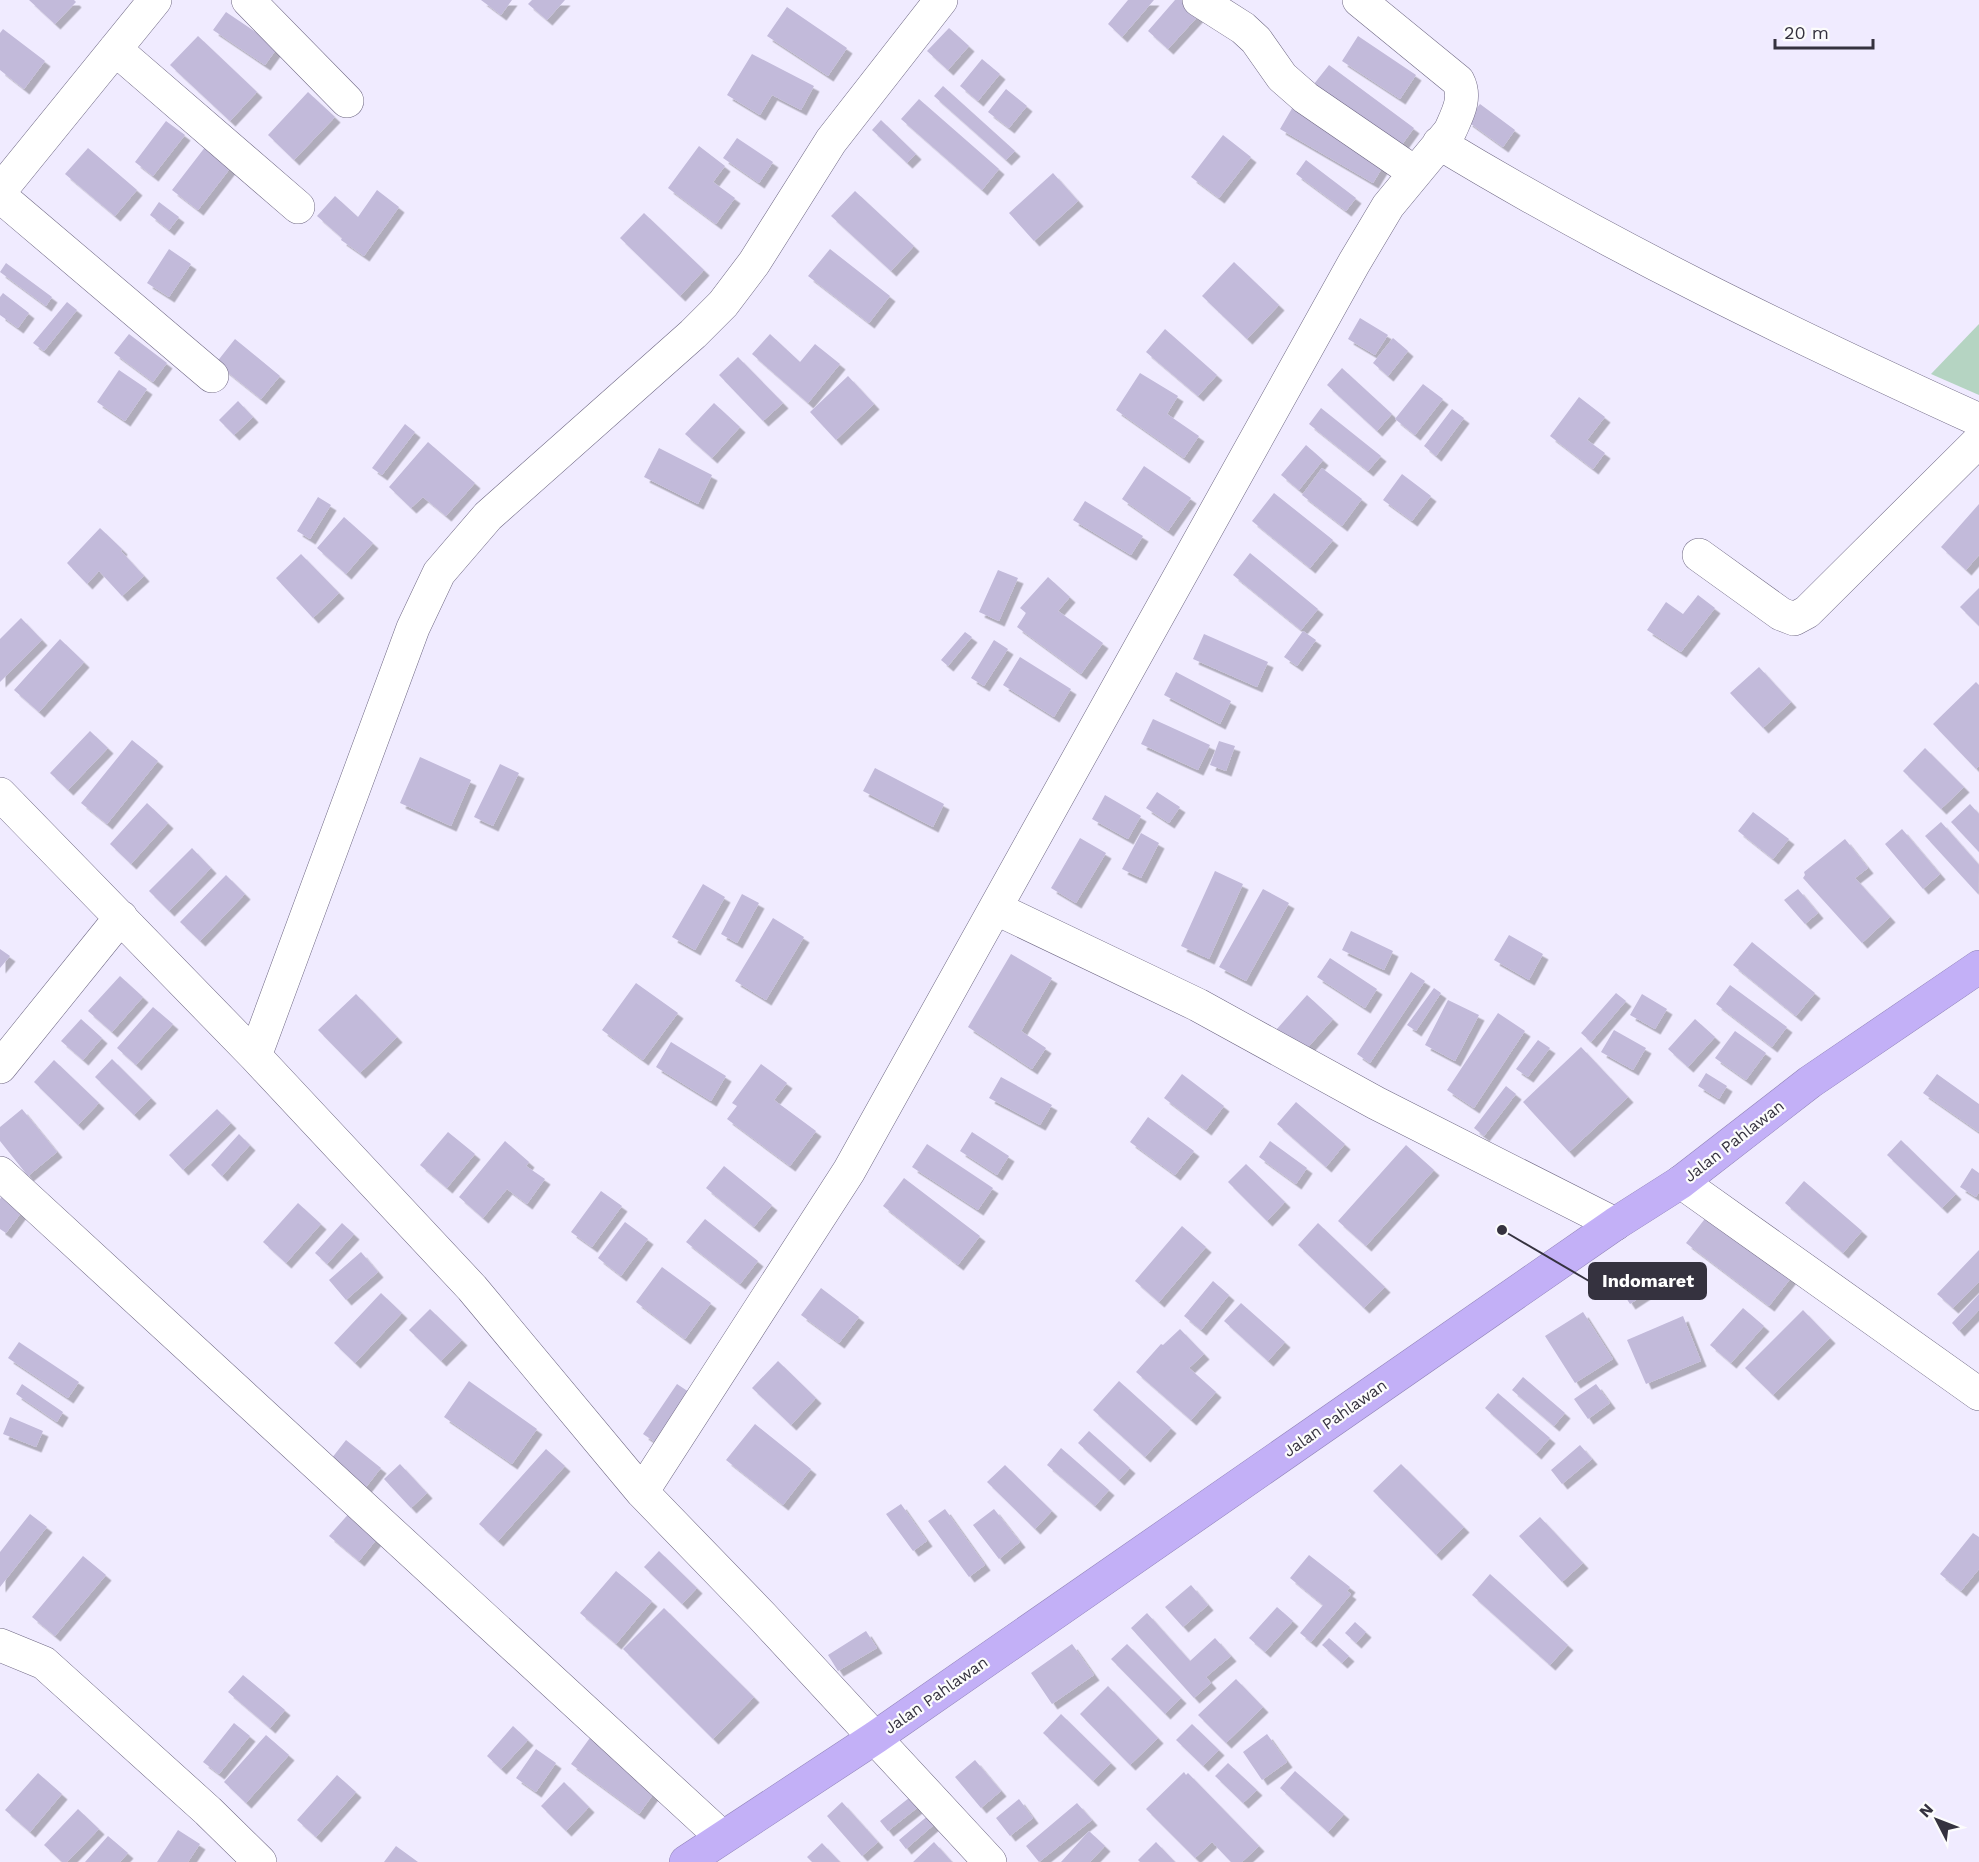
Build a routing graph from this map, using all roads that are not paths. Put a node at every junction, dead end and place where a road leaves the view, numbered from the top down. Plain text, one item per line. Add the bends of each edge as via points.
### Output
1 (155, 0) edge
2 (248, 0) edge
3 (941, 0) edge
4 (1199, 0) edge
5 (1359, 0) edge
6 (115, 49) junction
7 (347, 101) dead end
8 (1439, 143) junction
9 (1414, 172) junction
10 (0, 191) edge
11 (0, 196) edge
12 (298, 207) dead end
13 (212, 376) dead end
14 (1979, 420) edge
15 (1979, 441) edge
16 (1699, 555) dead end
17 (0, 794) edge
18 (997, 909) junction
19 (121, 917) junction
20 (1979, 966) edge
21 (255, 1056) junction
22 (0, 1067) edge
23 (0, 1173) edge
24 (1681, 1182) junction
25 (1614, 1224) junction
26 (1979, 1394) edge
27 (642, 1492) junction
28 (0, 1645) edge
29 (876, 1737) junction
30 (722, 1837) junction
31 (260, 1862) edge
32 (686, 1862) edge
33 (990, 1862) edge

1 - 6 street
2 - 7 street
3 - 21 street via 831,141 754,263 723,304 525,481 460,546 439,573 413,628
4 - 9 street via 1243,28 1282,77 1306,98
5 - 8 street via 1423,50 1461,87 1456,118
6 - 10 street
6 - 12 street
8 - 9 street
8 - 14 street via 1543,205 1832,352
9 - 18 street via 1353,263
11 - 13 street
15 - 16 street via 1807,612 1794,619 1780,614
17 - 19 street
18 - 25 street via 1198,1005 1376,1103
18 - 27 street via 849,1171
19 - 21 street
19 - 22 street
20 - 24 highway, Jalan Pahlawan via 1810,1082
21 - 27 street via 472,1288
23 - 30 street
24 - 25 highway, Jalan Pahlawan
24 - 26 street
25 - 29 highway, Jalan Pahlawan
27 - 29 street
28 - 31 street via 44,1663
29 - 30 highway, Jalan Pahlawan
29 - 33 street
30 - 32 highway, Jalan Pahlawan

